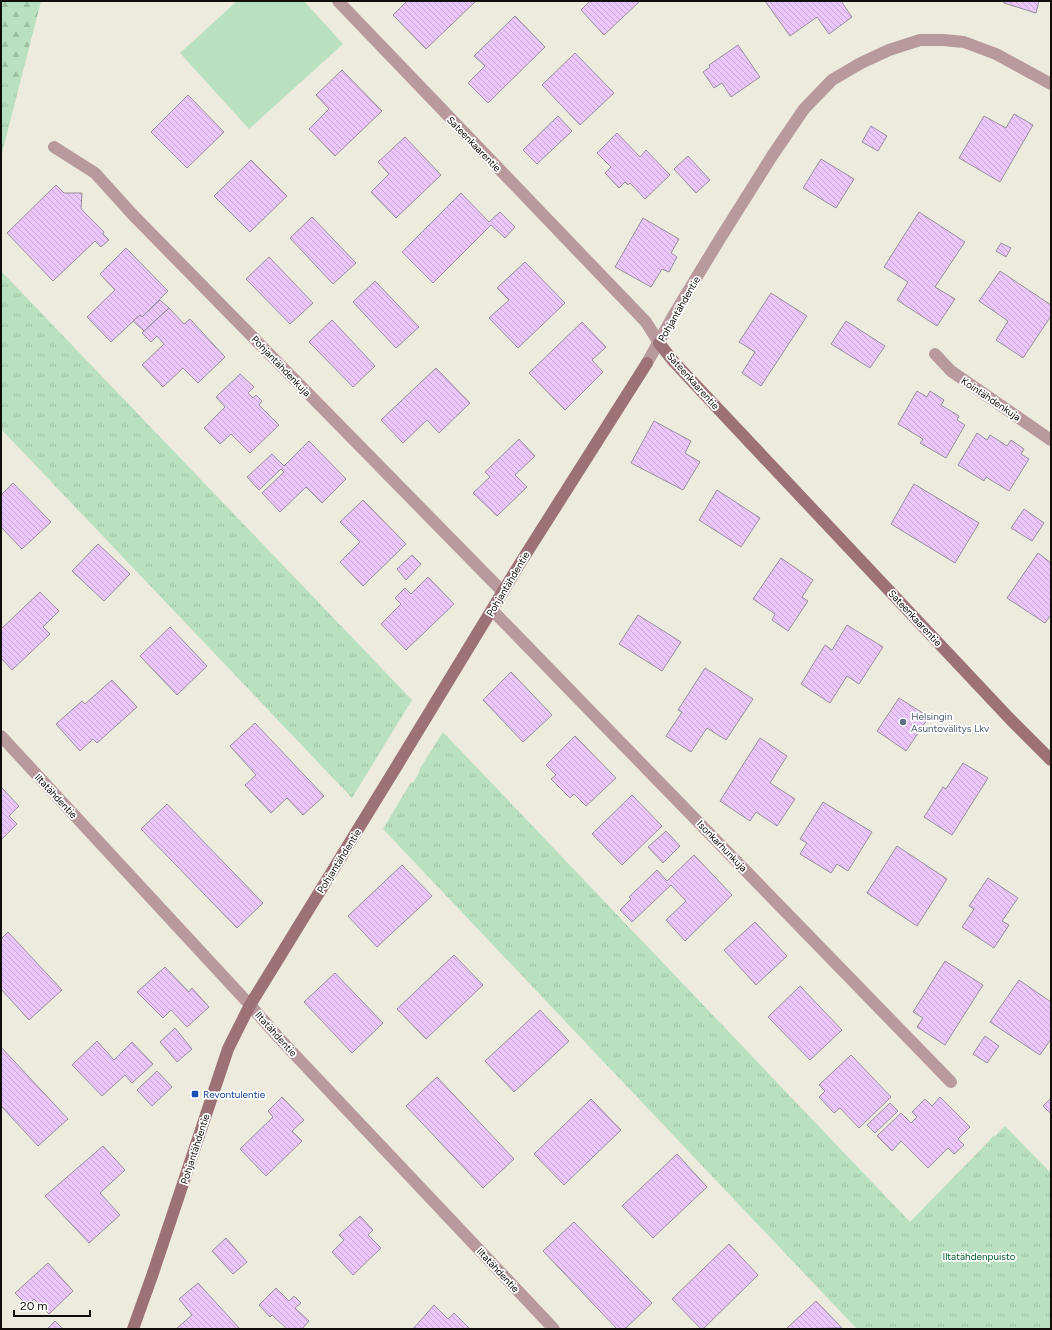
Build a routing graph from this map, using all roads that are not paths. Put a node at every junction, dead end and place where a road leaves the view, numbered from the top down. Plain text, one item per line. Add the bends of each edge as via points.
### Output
1 (338, 1) edge
2 (1051, 84) edge
3 (54, 147) dead end
4 (659, 343) junction
5 (935, 354) dead end
6 (1051, 440) edge
7 (503, 592) junction
8 (492, 610) junction
9 (1, 736) edge
10 (1051, 760) edge
11 (250, 1005) junction
12 (951, 1082) dead end
13 (133, 1329) edge
14 (554, 1329) edge

1 - 4 street, Sateenkaarentie via 646,322
2 - 4 street, Pohjantähdentie via 996,54 964,42 943,40 920,40 889,50 860,63 832,80 804,109 772,156 676,311
3 - 7 street, Pohjantähdenkuja via 95,173 133,215
4 - 7 street, Pohjantähdentie
4 - 10 street, Sateenkaarentie via 674,362
5 - 6 street, Kointähdenkuja via 951,371
7 - 8 street, Pohjantähdentie
8 - 11 street, Pohjantähdentie
8 - 12 street, Isonkarhunkuja
9 - 11 street, Iltatähdentie
11 - 13 street, Pohjantähdentie via 228,1049
11 - 14 street, Iltatähdentie

